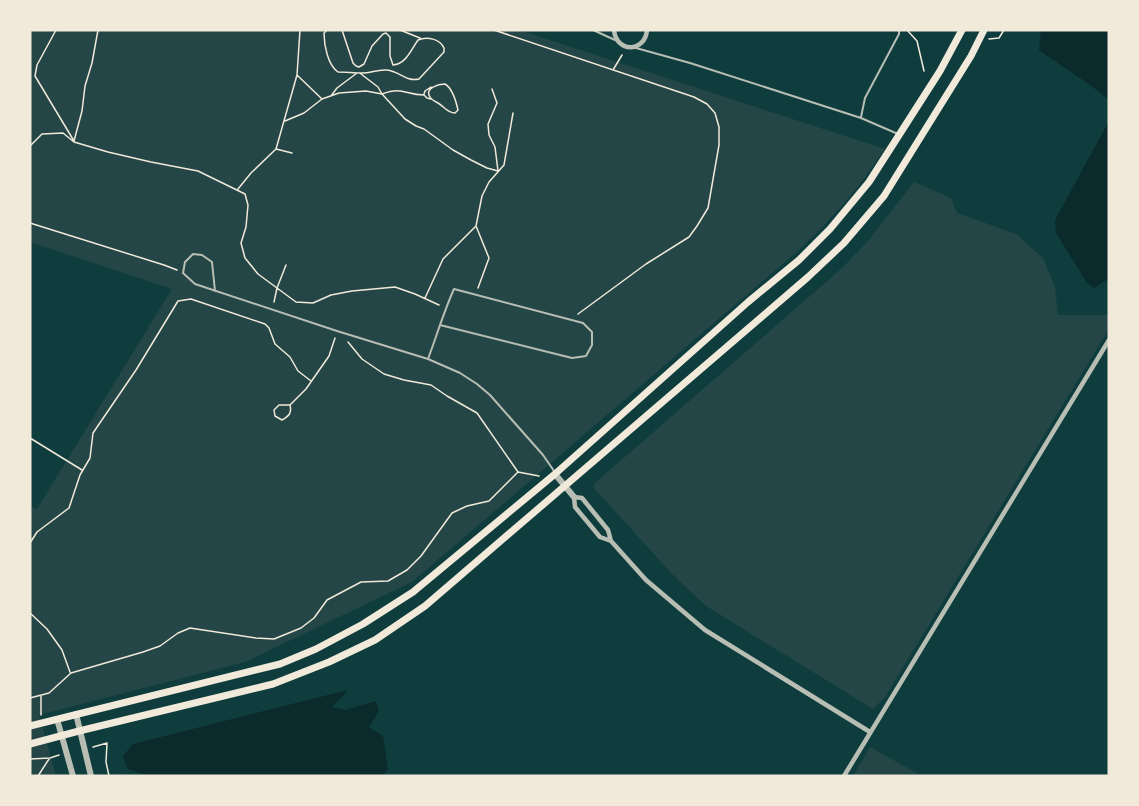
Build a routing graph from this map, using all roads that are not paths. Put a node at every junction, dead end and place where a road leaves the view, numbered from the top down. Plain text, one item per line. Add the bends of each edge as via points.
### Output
1 (593, 30) edge
2 (614, 30) edge
3 (647, 30) edge
4 (899, 30) edge
5 (962, 30) edge
6 (984, 30) edge
7 (617, 41) junction
8 (634, 47) junction
9 (861, 118) junction
10 (900, 135) junction
11 (215, 291) junction
12 (440, 325) junction
13 (1109, 340) edge
14 (428, 359) junction
15 (553, 476) junction
16 (565, 486) junction
17 (574, 497) junction
18 (611, 542) junction
19 (76, 714) junction
20 (57, 719) junction
21 (30, 726) edge
22 (79, 731) junction
23 (870, 732) junction
24 (62, 736) junction
25 (30, 744) edge
26 (73, 776) edge
27 (92, 776) edge
28 (844, 776) edge

1 - 7 lane
2 - 7 street
3 - 8 street via 644,41
4 - 9 lane via 865,98
5 - 10 main road
6 - 16 main road via 884,196 844,243
7 - 8 street
8 - 9 lane
9 - 10 lane
10 - 15 main road via 868,182 799,260
11 - 11 lane via 195,284 183,273 185,262 193,255 202,255 212,262
11 - 14 lane
12 - 12 lane via 454,289 584,323 592,332 592,345 586,356 572,358
12 - 14 lane
13 - 23 street
14 - 15 lane via 460,373 490,395 543,455
15 - 16 street
15 - 19 main road via 413,592 316,649 280,664
16 - 17 street
16 - 22 main road via 425,606 375,640 273,684
17 - 18 street via 575,507 600,537
17 - 18 street via 582,498 608,530
18 - 23 street via 646,580 705,630
19 - 20 main road
19 - 22 street
20 - 21 main road
20 - 24 street
22 - 24 main road
22 - 27 street
23 - 28 street
24 - 25 main road
24 - 26 street

